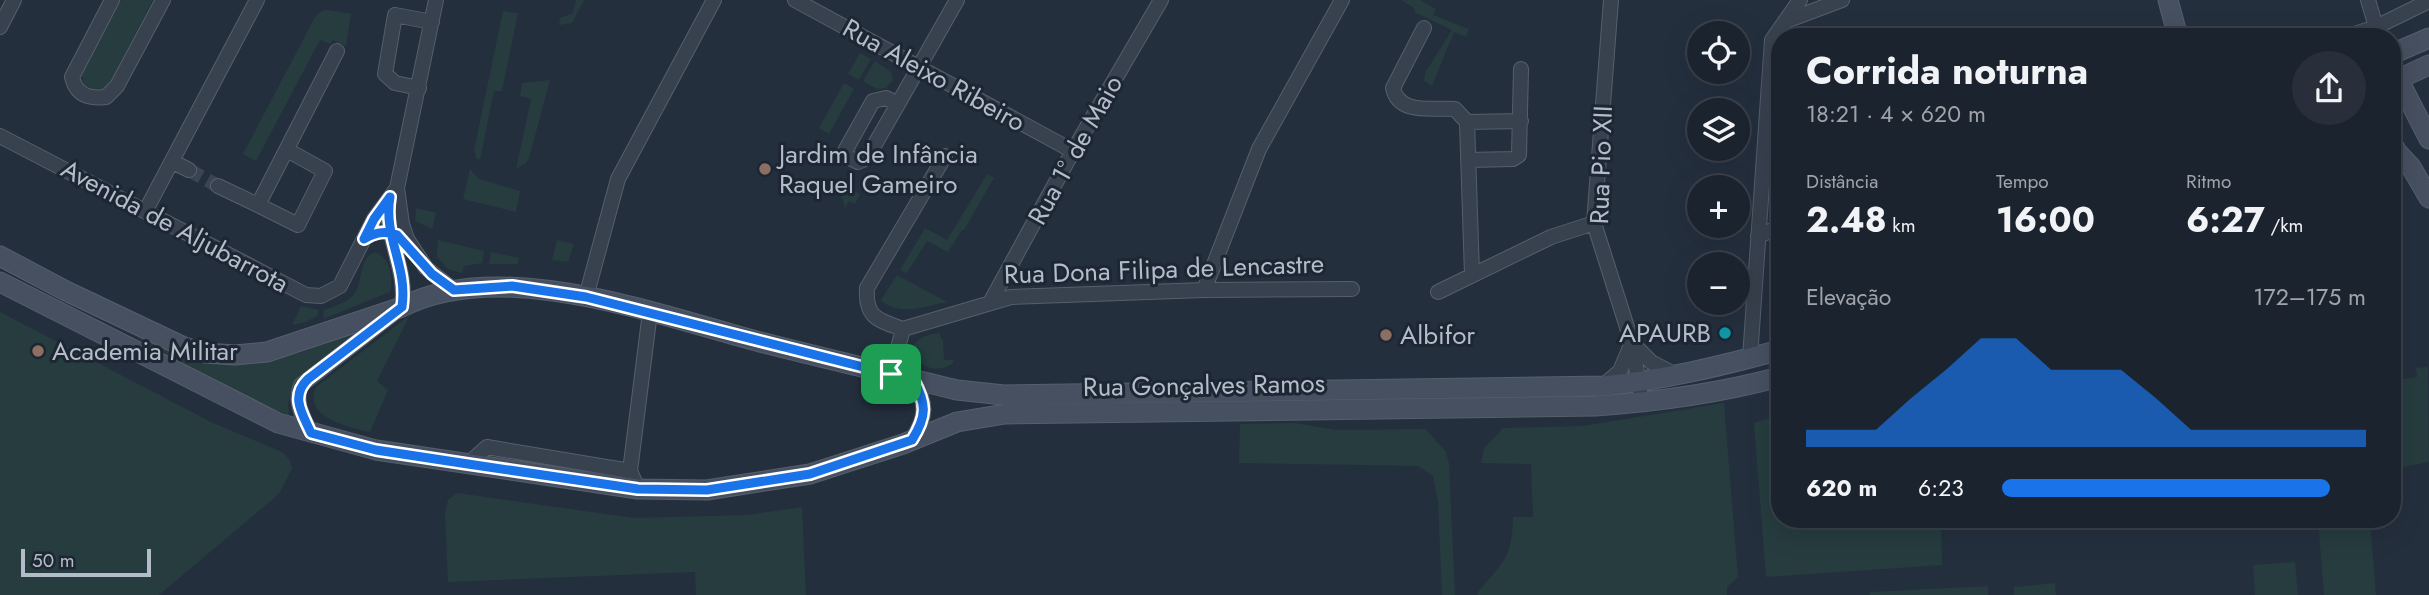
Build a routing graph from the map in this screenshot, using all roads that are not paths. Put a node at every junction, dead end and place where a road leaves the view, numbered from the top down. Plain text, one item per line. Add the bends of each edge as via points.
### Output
1 (14, 0) edge
2 (112, 0) edge
3 (163, 0) edge
4 (257, 0) edge
5 (436, 0) edge
6 (714, 0) edge
7 (795, 0) edge
8 (957, 0) edge
9 (1161, 0) edge
10 (1342, 0) edge
11 (1800, 0) edge
12 (1842, 0) edge
13 (2168, 0) edge
14 (2368, 0) edge
15 (2429, 1) edge
16 (1605, 2) edge
17 (432, 22) junction
18 (1784, 22) junction
19 (0, 27) edge
20 (1424, 28) dead end
21 (1780, 28) edge
22 (2176, 28) edge
23 (2377, 28) edge
24 (2385, 28) edge
25 (2429, 38) edge
26 (2401, 50) edge
27 (337, 51) dead end
28 (1771, 54) edge
29 (2429, 65) edge
30 (920, 66) junction
31 (1521, 69) dead end
32 (2401, 74) edge
33 (2401, 87) edge
34 (419, 88) junction
35 (898, 104) dead end
36 (1521, 121) junction
37 (1467, 122) junction
38 (0, 136) edge
39 (2429, 139) edge
40 (287, 150) junction
41 (1073, 151) junction
42 (946, 156) dead end
43 (2401, 156) edge
44 (1468, 160) junction
45 (173, 162) junction
46 (188, 170) tunnel mouth
47 (218, 186) tunnel mouth
48 (394, 193) junction
49 (2429, 198) edge
50 (258, 205) junction
51 (146, 210) junction
52 (1594, 223) junction
53 (1771, 231) edge
54 (391, 233) junction
55 (1758, 236) junction
56 (364, 239) junction
57 (0, 256) edge
58 (421, 260) junction
59 (1472, 275) junction
60 (0, 282) edge
61 (1352, 289) dead end
62 (454, 290) junction
63 (1204, 290) junction
64 (1438, 292) dead end
65 (586, 297) junction
66 (991, 301) junction
67 (402, 307) junction
68 (650, 312) junction
69 (902, 329) junction
70 (1632, 343) junction
71 (1771, 352) edge
72 (1750, 358) junction
73 (891, 374) junction
74 (1676, 375) junction
75 (913, 379) junction
76 (1771, 379) edge
77 (1639, 382) junction
78 (1603, 386) junction
79 (1642, 403) junction
80 (311, 433) junction
81 (912, 440) junction
82 (634, 480) junction

1 - 19 street
2 - 3 street via 72,77 80,93 89,97 106,97 117,86
4 - 45 street
5 - 17 street
6 - 65 street via 618,179
7 - 30 street, Rua Aleixo Ribeiro
8 - 30 street
9 - 41 street, Rua 1º de Maio
10 - 63 street via 1259,149
11 - 18 street
12 - 18 street
13 - 22 main road
14 - 23 street
15 - 24 street
16 - 52 street, Rua Pio XII
17 - 34 street
17 - 34 street via 395,15 385,74 395,83
18 - 21 street
20 - 37 street via 1394,94 1412,108 1455,109
25 - 26 main road
27 - 40 street
28 - 55 street
29 - 32 main road
30 - 35 street
30 - 41 street, Rua Aleixo Ribeiro
31 - 36 street
33 - 39 main road
34 - 48 street
36 - 37 street
36 - 44 street via 1516,158
37 - 44 street
38 - 51 street, Avenida de Aljubarrota
40 - 50 street
40 - 50 street via 326,171 298,225
41 - 66 street, Rua 1º de Maio
42 - 69 street via 867,288 869,311 877,320
43 - 49 main road
44 - 59 street
45 - 46 street
45 - 51 street
47 - 50 street
48 - 54 street via 388,216
48 - 56 street
48 - 58 street via 404,231
51 - 56 street, Avenida de Aljubarrota via 306,295 321,296 335,290
52 - 59 street via 1552,237
52 - 70 street, Rua Pio XII
53 - 55 street
54 - 56 street
54 - 58 street
54 - 67 street via 404,285
55 - 72 street
57 - 67 main road via 184,348 205,353 267,352
58 - 62 street
59 - 64 street
60 - 80 main road, Rua Gonçalves Ramos via 278,423
61 - 63 street, Rua Dona Filipa de Lencastre
62 - 65 main road via 512,286
62 - 67 main road
63 - 66 street, Rua Dona Filipa de Lencastre
65 - 68 main road
66 - 69 street, Rua Dona Filipa de Lencastre
67 - 80 street via 301,385 298,403
68 - 73 main road
68 - 82 street
69 - 73 street
70 - 74 street via 1651,362
70 - 77 street, Rua Pio XII
70 - 78 street via 1620,371
71 - 72 main road, Rua Gonçalves Ramos
72 - 74 main road, Rua Gonçalves Ramos
73 - 75 main road
74 - 77 main road, Rua Gonçalves Ramos
75 - 78 main road, Rua Gonçalves Ramos via 1004,395
75 - 81 street via 925,404
76 - 79 main road, Rua Gonçalves Ramos
77 - 78 main road, Rua Gonçalves Ramos
77 - 79 street, Rua Pio XII
79 - 81 main road, Rua Gonçalves Ramos via 1005,414 957,422
80 - 82 main road, Rua Gonçalves Ramos via 376,450 468,464
81 - 82 main road, Rua Gonçalves Ramos via 810,474 707,490

